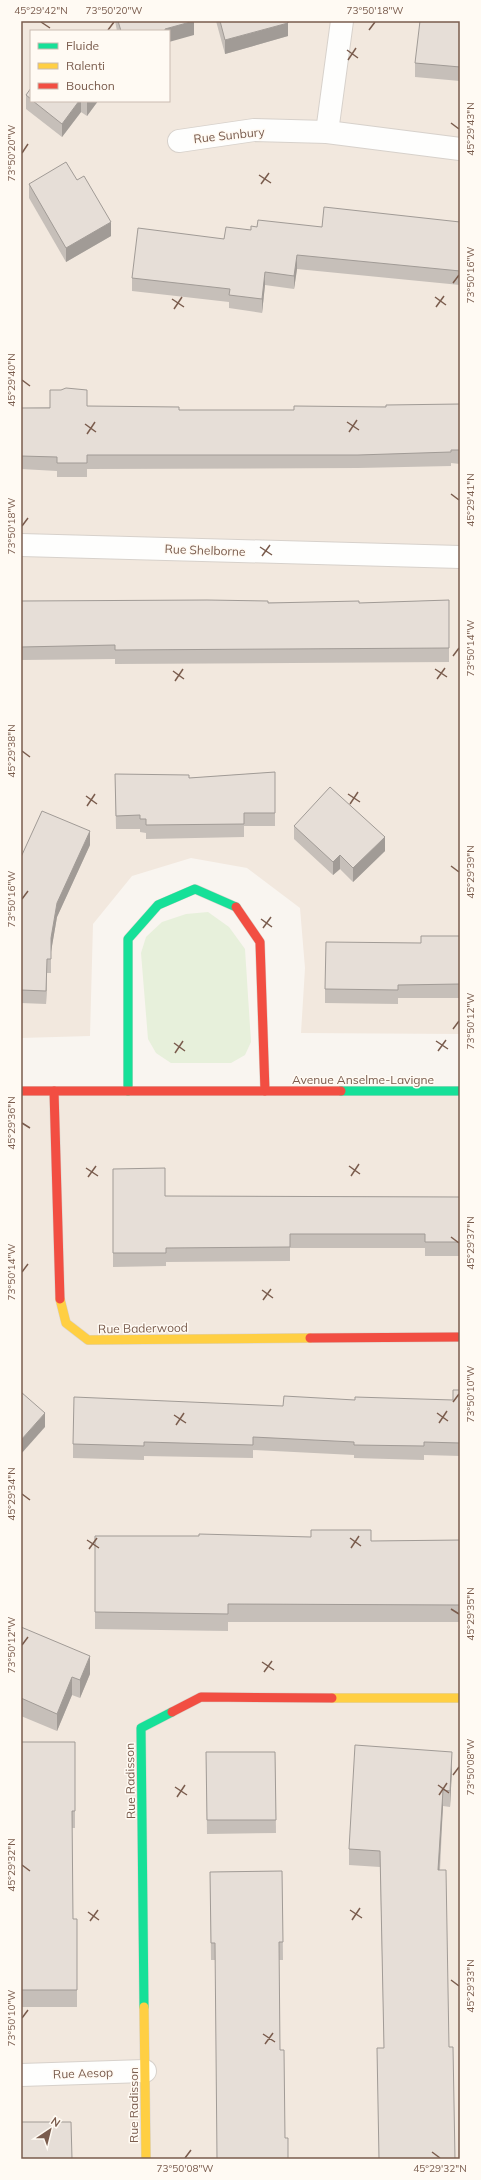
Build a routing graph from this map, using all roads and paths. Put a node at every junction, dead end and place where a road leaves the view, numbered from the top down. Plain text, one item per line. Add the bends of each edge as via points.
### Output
1 (342, 21) edge
2 (327, 132) junction
3 (179, 141) dead end
4 (460, 148) edge
5 (21, 545) edge
6 (460, 557) edge
7 (21, 1090) edge
8 (54, 1090) junction
9 (128, 1091) junction
10 (265, 1091) junction
11 (460, 1091) edge
12 (460, 1337) edge
13 (460, 1698) edge
14 (145, 2071) junction
15 (21, 2075) edge
16 (146, 2159) edge

1 - 2 street
2 - 3 street, Rue Sunbury via 254,130
2 - 4 street, Rue Sunbury
5 - 6 street, Rue Shelborne
7 - 8 street, Avenue Anselme-Lavigne
8 - 9 street, Avenue Anselme-Lavigne
8 - 12 street, Rue Baderwood via 59,1296 66,1323 88,1340
9 - 10 street, Avenue Anselme-Lavigne
9 - 10 street via 128,939 158,905 194,889 236,907 260,942
10 - 11 street, Avenue Anselme-Lavigne
13 - 14 street, Rue Radisson via 201,1697 141,1728
14 - 15 street, Rue Aesop
14 - 16 street, Rue Radisson

